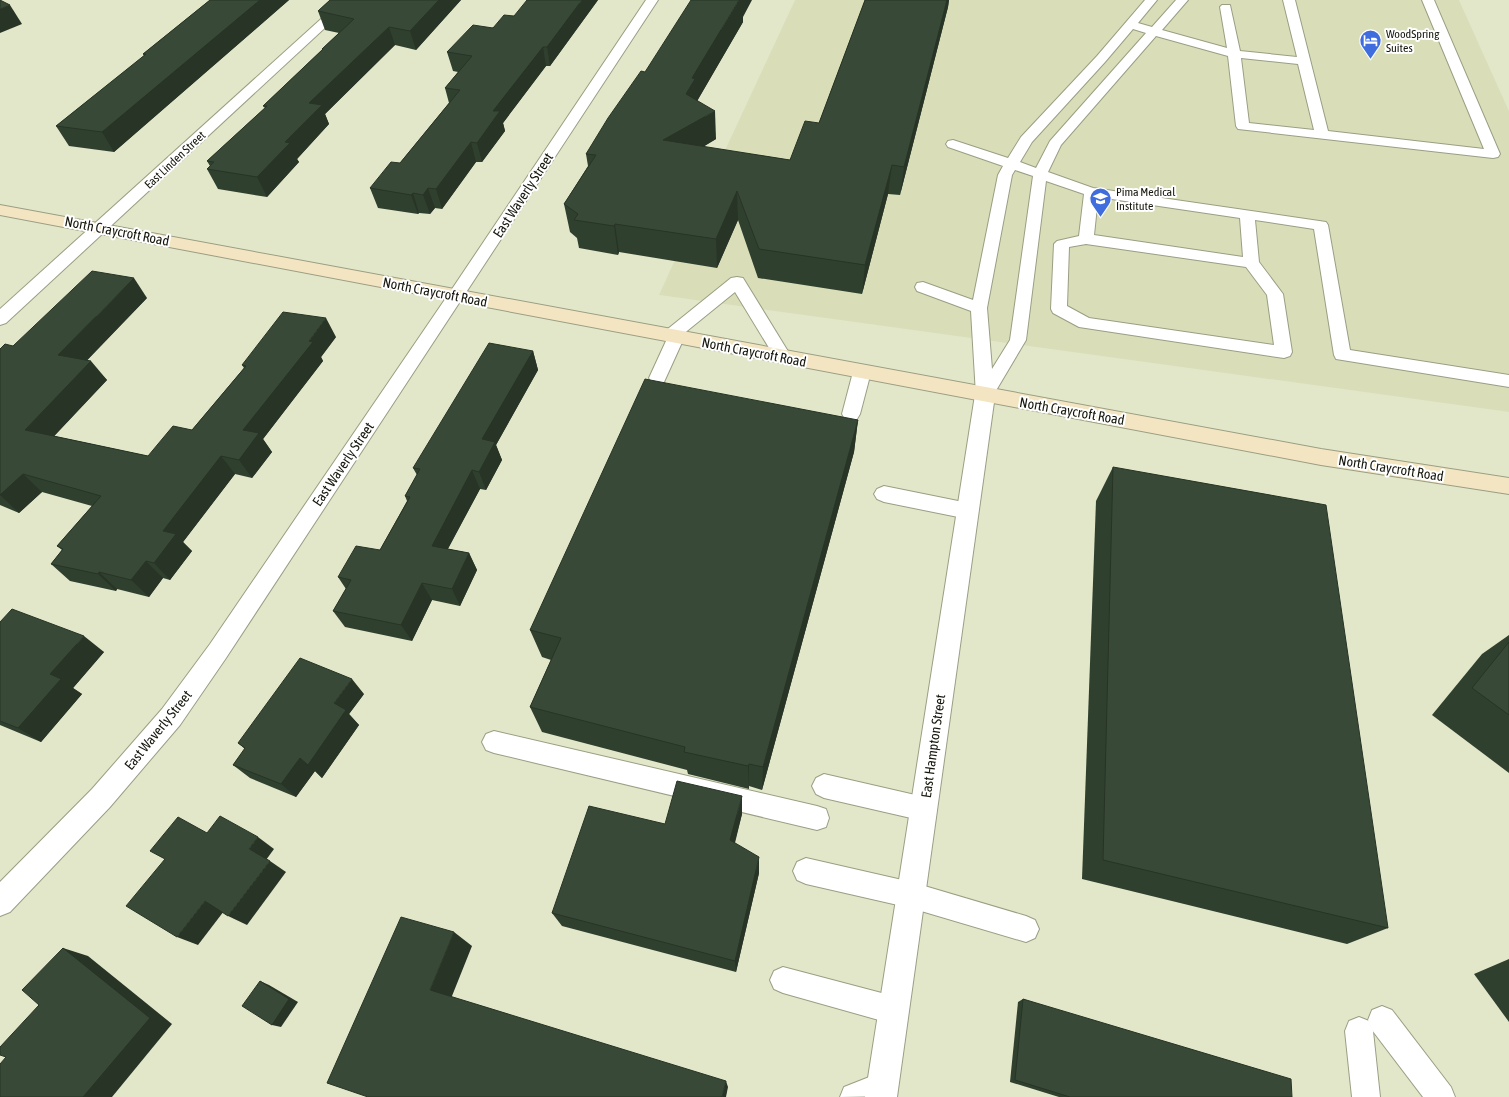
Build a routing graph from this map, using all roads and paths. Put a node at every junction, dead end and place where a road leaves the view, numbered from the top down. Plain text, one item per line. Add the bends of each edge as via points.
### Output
1 (349, 0) edge
2 (652, 0) edge
3 (1151, 0) edge
4 (1182, 0) edge
5 (1288, 0) edge
6 (1428, 0) edge
7 (1226, 7) dead end
8 (1131, 24) junction
9 (1154, 32) junction
10 (1234, 54) junction
11 (1304, 61) junction
12 (1322, 135) junction
13 (953, 144) dead end
14 (1010, 165) junction
15 (1040, 175) junction
16 (1091, 192) junction
17 (0, 210) edge
18 (1247, 215) junction
19 (101, 228) junction
20 (1086, 238) junction
21 (1251, 263) junction
22 (923, 287) dead end
23 (456, 296) junction
24 (979, 308) junction
25 (0, 319) edge
26 (673, 337) junction
27 (782, 357) junction
28 (862, 372) junction
29 (658, 378) dead end
30 (1509, 381) edge
31 (985, 395) junction
32 (851, 414) dead end
33 (1509, 486) edge
34 (884, 494) dead end
35 (968, 511) junction
36 (494, 742) dead end
37 (824, 786) dead end
38 (924, 808) junction
39 (817, 818) dead end
40 (806, 870) dead end
41 (911, 895) junction
42 (0, 902) edge
43 (1026, 929) dead end
44 (783, 980) dead end
45 (893, 1010) junction
46 (882, 1092) edge
47 (854, 1097) edge
48 (1366, 1097) edge
49 (1442, 1097) edge

1 - 19 street, East Linden Street
2 - 23 street, East Waverly Street
3 - 8 lane
4 - 9 lane
5 - 11 lane
6 - 12 lane via 1493,154
7 - 10 lane
8 - 9 lane
8 - 14 lane via 1026,140
9 - 10 lane
9 - 15 lane via 1055,144
10 - 11 lane
10 - 12 lane via 1244,126
11 - 12 lane
13 - 14 lane
14 - 15 lane
14 - 24 lane via 1005,175
15 - 16 lane
15 - 31 lane via 1018,340
16 - 18 lane
16 - 20 lane
17 - 19 main road, North Craycroft Road
18 - 21 lane
18 - 30 lane via 1321,225 1342,355
19 - 23 main road, North Craycroft Road
19 - 25 street, East Linden Street
20 - 21 lane
20 - 21 lane via 1062,244 1059,309 1085,323 1284,352 1275,294
22 - 24 lane
23 - 26 main road, North Craycroft Road
23 - 42 street, East Waverly Street via 171,717 101,798
24 - 31 lane
26 - 27 main road, North Craycroft Road
26 - 27 lane via 737,282
26 - 29 lane
27 - 28 main road, North Craycroft Road
28 - 31 main road, North Craycroft Road
28 - 32 lane
31 - 33 main road, North Craycroft Road via 1322,457
31 - 35 street, East Hampton Street
34 - 35 lane
35 - 38 street, East Hampton Street
36 - 39 lane
37 - 38 lane
38 - 41 street, East Hampton Street
40 - 41 lane
41 - 43 lane
41 - 45 street, East Hampton Street
44 - 45 lane
45 - 46 street, East Hampton Street
46 - 47 lane
48 - 49 lane via 1370,1025

